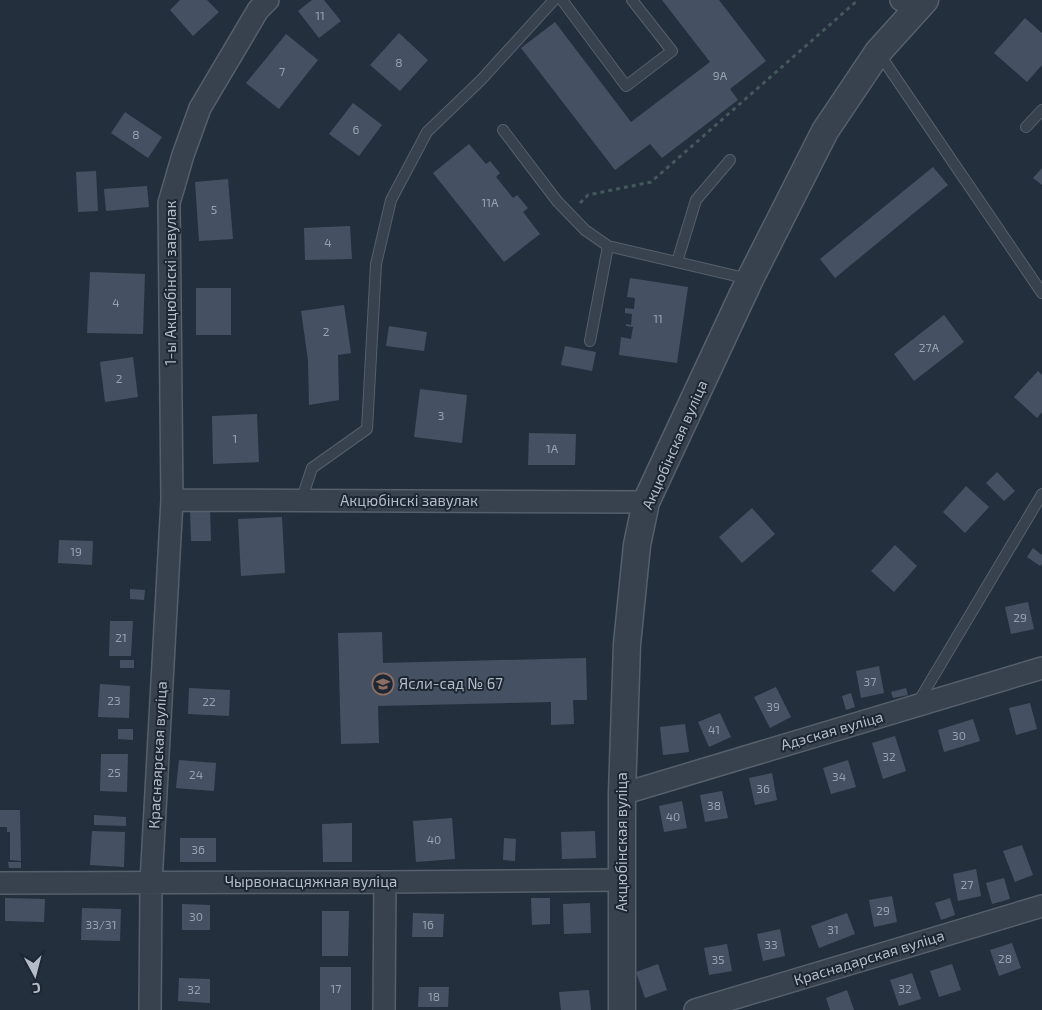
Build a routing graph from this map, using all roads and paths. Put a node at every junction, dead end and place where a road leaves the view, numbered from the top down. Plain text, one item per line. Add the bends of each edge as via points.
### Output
1 (268, 0) edge
2 (554, 0) edge
3 (562, 0) edge
4 (632, 0) edge
5 (858, 0) edge
6 (915, 2) edge
7 (878, 52) junction
8 (1042, 110) edge
9 (1026, 127) dead end
10 (503, 130) dead end
11 (730, 160) dead end
12 (568, 213) junction
13 (608, 246) junction
14 (677, 262) junction
15 (750, 279) junction
16 (1042, 292) edge
17 (590, 341) dead end
18 (1042, 494) edge
19 (172, 500) junction
20 (301, 501) junction
21 (646, 502) junction
22 (1042, 668) edge
23 (915, 707) junction
24 (622, 794) junction
25 (622, 880) junction
26 (385, 882) junction
27 (0, 883) edge
28 (150, 883) junction
29 (1042, 906) edge
30 (150, 1010) edge
31 (384, 1010) edge
32 (622, 1010) edge
33 (695, 1010) edge

1 - 19 street, 1-ы Акцюбінскі завулак via 258,10 200,108 169,203
2 - 20 lane via 481,80 426,132 391,200 376,264 367,429 312,468
3 - 4 lane via 626,86 672,51
5 - 12 path via 651,182 588,195
6 - 7 street, Акцюбінская вуліца
7 - 15 street, Акцюбінская вуліца via 825,131
7 - 16 lane
8 - 9 lane
10 - 12 lane
11 - 14 lane via 696,200
12 - 13 lane
13 - 14 lane
13 - 17 lane
14 - 15 lane
15 - 21 street, Акцюбінская вуліца
18 - 23 lane
19 - 20 street, Акцюбінскі завулак
19 - 28 street, Краснаярская вуліца
20 - 21 street, Акцюбінскі завулак
21 - 24 street, Акцюбінская вуліца via 637,545 627,644
22 - 23 street, Адэская вуліца
23 - 24 street, Адэская вуліца
24 - 25 street, Акцюбінская вуліца
25 - 26 street, Чырвонасцяжная вуліца
25 - 32 street, Акцюбінская вуліца
26 - 28 street, Чырвонасцяжная вуліца
26 - 31 street
27 - 28 street, Чырвонасцяжная вуліца
28 - 30 street, Краснаярская вуліца
29 - 33 street, Краснадарская вуліца

